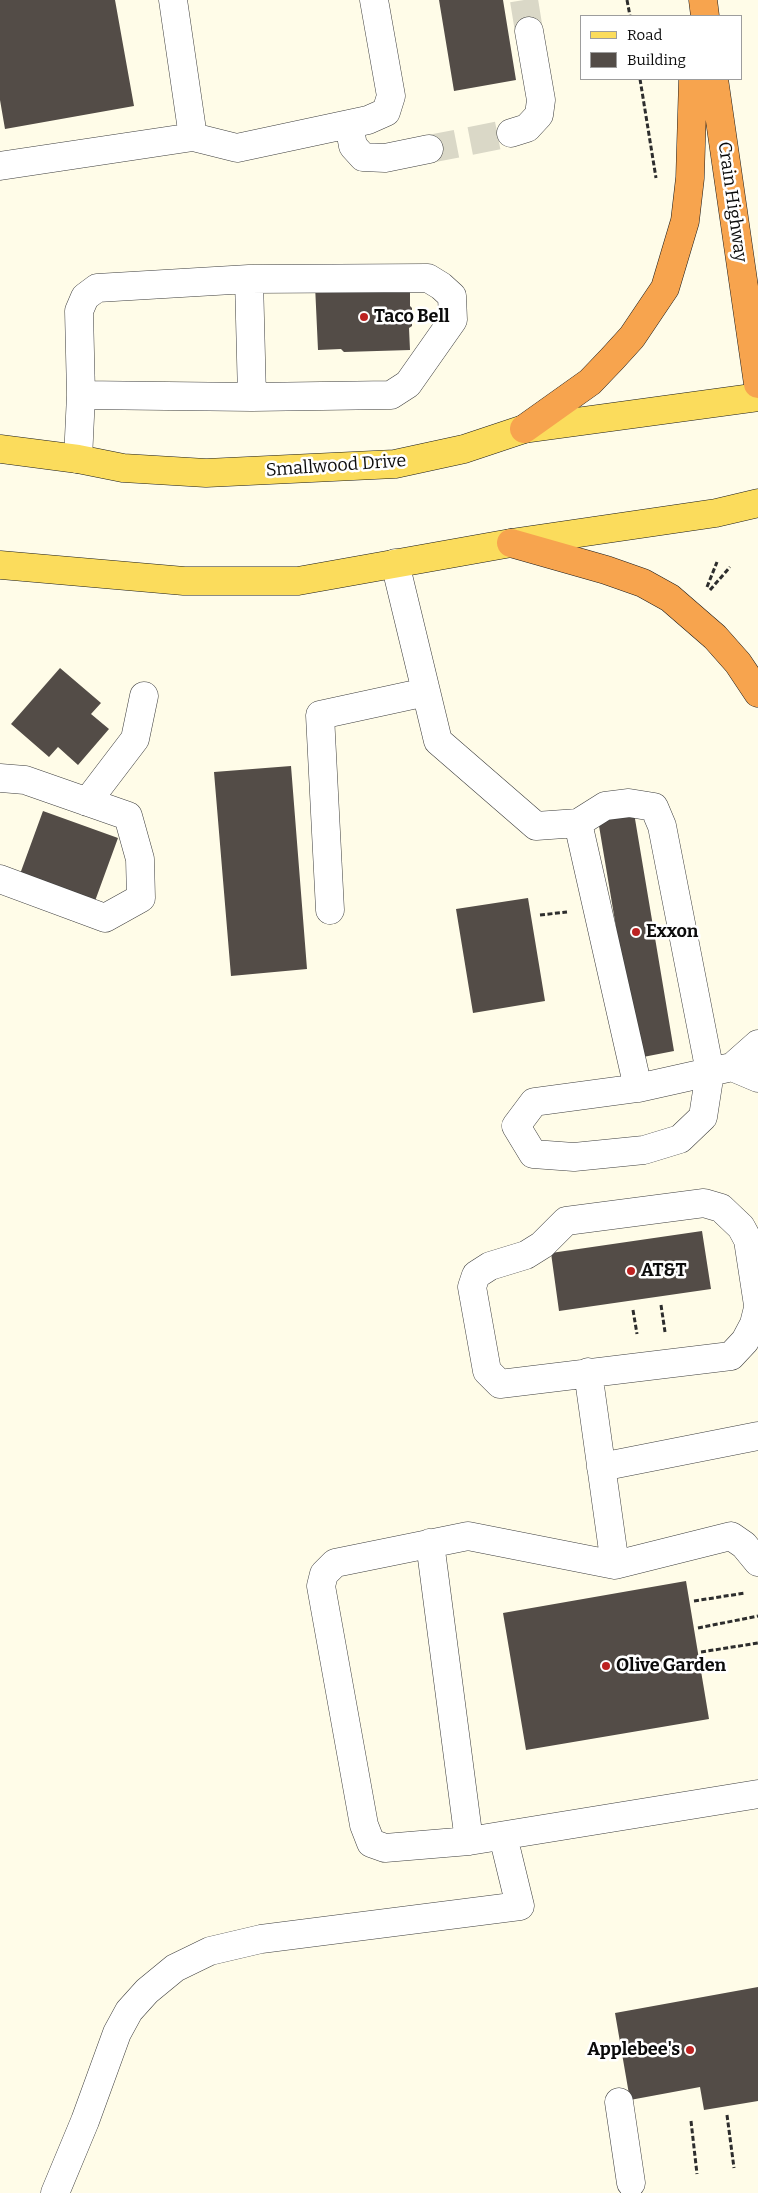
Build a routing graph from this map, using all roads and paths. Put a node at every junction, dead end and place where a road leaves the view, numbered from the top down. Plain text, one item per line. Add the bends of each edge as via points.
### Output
1 (173, 0) edge
2 (374, 0) edge
3 (627, 0) edge
4 (697, 0) edge
5 (703, 0) edge
6 (630, 15) edge
7 (696, 15) edge
8 (705, 15) edge
9 (529, 31) tunnel mouth
10 (640, 80) edge
11 (693, 80) edge
12 (714, 80) edge
13 (349, 124) junction
14 (511, 133) tunnel mouth
15 (193, 138) junction
16 (429, 149) tunnel mouth
17 (0, 166) edge
18 (656, 182) dead end
19 (249, 279) junction
20 (758, 384) edge
21 (81, 395) junction
22 (758, 396) edge
23 (252, 397) junction
24 (524, 429) junction
25 (0, 449) edge
26 (78, 459) junction
27 (758, 503) edge
28 (511, 543) junction
29 (718, 562) dead end
30 (395, 563) junction
31 (0, 565) edge
32 (730, 567) dead end
33 (426, 692) junction
34 (758, 693) edge
35 (144, 696) dead end
36 (0, 778) edge
37 (87, 802) junction
38 (578, 823) junction
39 (0, 879) edge
40 (330, 910) dead end
41 (758, 1044) edge
42 (721, 1070) junction
43 (758, 1078) edge
44 (638, 1088) junction
45 (758, 1306) edge
46 (588, 1372) junction
47 (758, 1436) edge
48 (601, 1467) junction
49 (430, 1543) junction
50 (758, 1562) edge
51 (615, 1565) junction
52 (749, 1592) dead end
53 (694, 1601) dead end
54 (758, 1616) edge
55 (698, 1628) dead end
56 (758, 1642) edge
57 (701, 1652) dead end
58 (758, 1794) edge
59 (503, 1836) junction
60 (468, 1841) junction
61 (619, 2102) dead end
62 (727, 2115) dead end
63 (691, 2121) dead end
64 (734, 2168) dead end
65 (697, 2174) dead end
66 (631, 2183) dead end
67 (55, 2193) edge

1 - 15 lane
2 - 13 lane via 391,96 386,112
3 - 6 path
4 - 7 highway
5 - 8 highway
9 - 14 lane via 541,100 539,114 527,128
10 - 18 path
11 - 24 highway via 691,170 686,220 665,288 632,337 607,365 590,382
12 - 20 highway, Crain Highway
13 - 15 lane via 237,148
13 - 16 lane via 353,146 363,157 385,158
15 - 17 lane
19 - 21 lane via 97,288 85,297 79,311
19 - 23 lane
19 - 23 lane via 428,278 452,296 453,320 408,384 391,395
21 - 23 lane
21 - 26 lane
22 - 24 main road, Smallwood Drive
24 - 26 main road, Smallwood Drive via 464,449 395,464 206,473 122,468
25 - 26 main road, Smallwood Drive
27 - 28 main road via 716,513
28 - 30 main road
28 - 34 highway via 606,570 643,583 670,598 715,636
29 - 32 path via 705,594
30 - 31 main road via 298,581 184,581
30 - 33 lane
33 - 38 lane via 438,741 536,826
33 - 40 lane via 320,715
35 - 37 lane via 136,738
36 - 37 lane via 25,780
37 - 39 lane via 128,816 140,859 141,898 105,918
38 - 42 lane via 605,806 629,803 654,807 662,826
38 - 44 lane
41 - 42 lane
42 - 43 lane
42 - 44 lane
42 - 44 lane via 703,1117 680,1139 644,1150 574,1156 533,1154 516,1126 534,1102
45 - 46 lane via 754,1324 745,1341 730,1356
45 - 46 lane via 748,1240 741,1227 721,1208 704,1203 566,1220 542,1245 526,1255 490,1266 476,1275 472,1287 487,1371 500,1384
46 - 48 lane
47 - 48 lane
48 - 51 lane
49 - 51 lane via 468,1536
49 - 60 lane
49 - 60 lane via 335,1563 324,1574 321,1586 364,1825 371,1843 385,1848
50 - 51 lane via 744,1545 731,1536
52 - 53 path
54 - 55 path
56 - 57 path
58 - 59 lane
59 - 60 lane
59 - 67 lane via 520,1906 261,1939 210,1951 175,1968 129,2011 117,2033
61 - 66 lane
62 - 64 path
63 - 65 path

